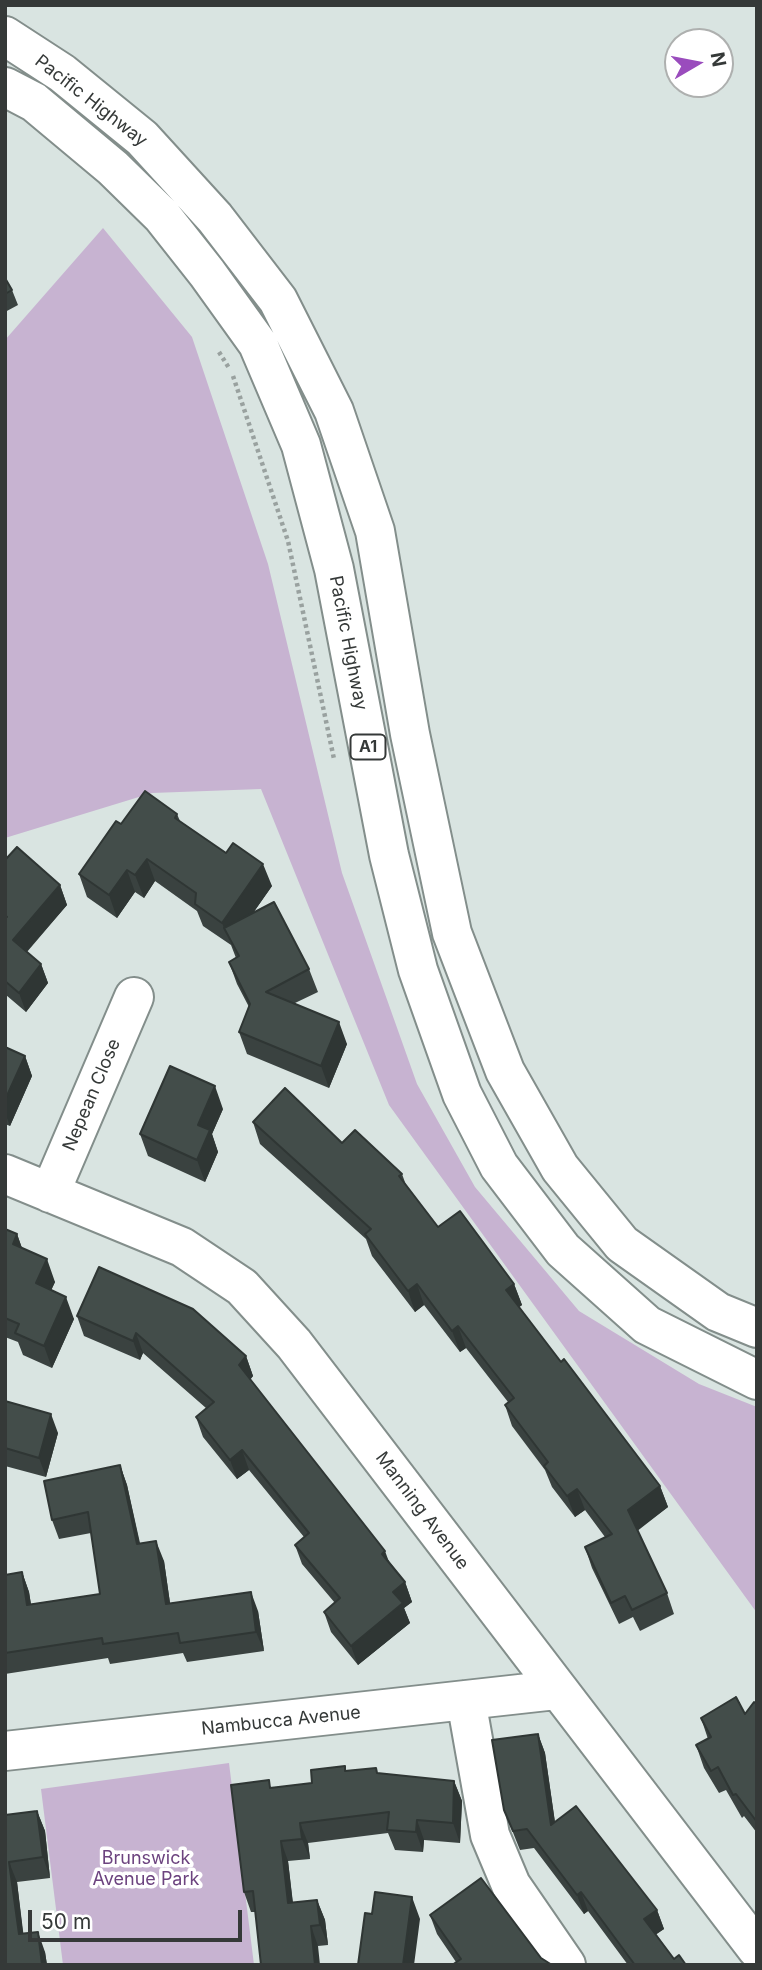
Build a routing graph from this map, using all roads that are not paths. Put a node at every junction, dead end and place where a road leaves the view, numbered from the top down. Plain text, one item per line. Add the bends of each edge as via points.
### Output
1 (5, 36) edge
2 (5, 87) edge
3 (134, 997) dead end
4 (5, 1174) edge
5 (50, 1193) junction
6 (757, 1328) edge
7 (757, 1380) edge
8 (556, 1690) junction
9 (466, 1700) junction
10 (5, 1751) edge
11 (757, 1949) edge
12 (566, 1965) edge

1 - 6 main road, Pacific Highway / A1 via 62,73 142,138 215,218 278,300 334,411 375,531 410,734 452,933 505,1070 560,1168 622,1244 718,1312
2 - 7 main road, Pacific Highway / A1 via 34,102 113,167 162,216 258,344 301,445 334,569 388,855 418,970 462,1094 499,1166 563,1250 647,1325
3 - 5 main road, Nepean Close
4 - 5 main road, Manning Avenue
5 - 8 main road, Manning Avenue via 182,1247 242,1287 294,1344
8 - 9 main road, Nambucca Avenue
8 - 11 main road, Manning Avenue
9 - 10 main road, Nambucca Avenue
9 - 12 main road via 490,1835 511,1885

